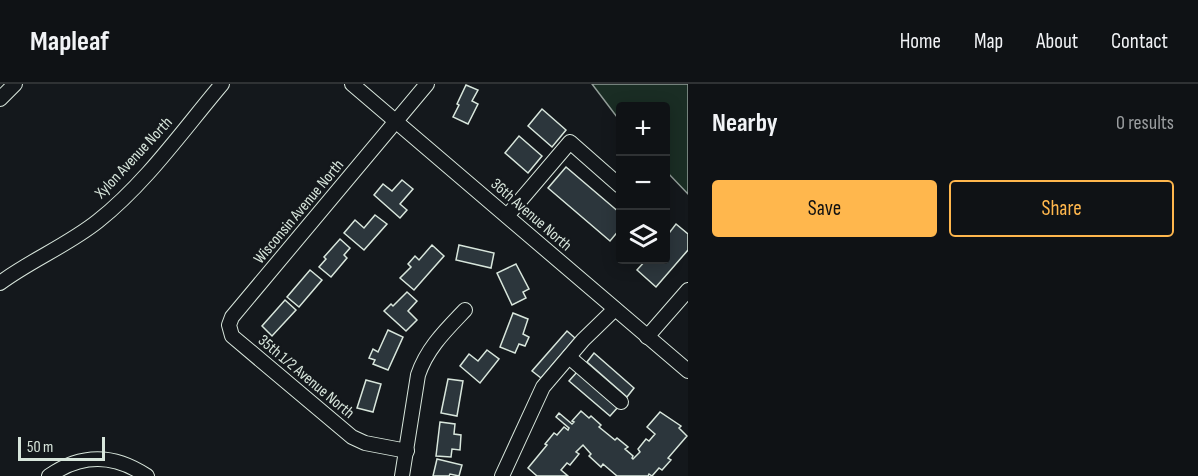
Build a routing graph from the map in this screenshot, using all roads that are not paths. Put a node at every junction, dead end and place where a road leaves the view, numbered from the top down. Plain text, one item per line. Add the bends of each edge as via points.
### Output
1 (15, 84) edge
2 (222, 84) edge
3 (352, 84) edge
4 (427, 84) edge
5 (0, 99) edge
6 (397, 122) junction
7 (616, 182) edge
8 (507, 216) junction
9 (0, 283) edge
10 (688, 290) edge
11 (615, 309) junction
12 (465, 310) dead end
13 (229, 325) joint
14 (647, 337) junction
15 (569, 357) junction
16 (688, 371) edge
17 (621, 402) dead end
18 (406, 451) junction
19 (49, 476) edge
20 (147, 476) edge
21 (402, 476) edge
22 (502, 476) edge

1 - 5 street
2 - 9 street, Xylon Avenue North via 148,172 97,221
3 - 6 street, 36th Avenue North
4 - 6 street, Wisconsin Avenue North
6 - 8 street, 36th Avenue North
6 - 13 street, Wisconsin Avenue North
7 - 8 street via 570,142
8 - 11 street, 36th Avenue North
10 - 14 street
11 - 14 street, 36th Avenue North
11 - 15 street
12 - 18 street via 422,364
13 - 18 street, 35th 1/2 Avenue North via 232,336 341,429 365,443
14 - 16 street, 36th Avenue North
15 - 17 street
15 - 22 street via 543,387
18 - 21 street
19 - 20 street via 78,461 93,459 113,460

